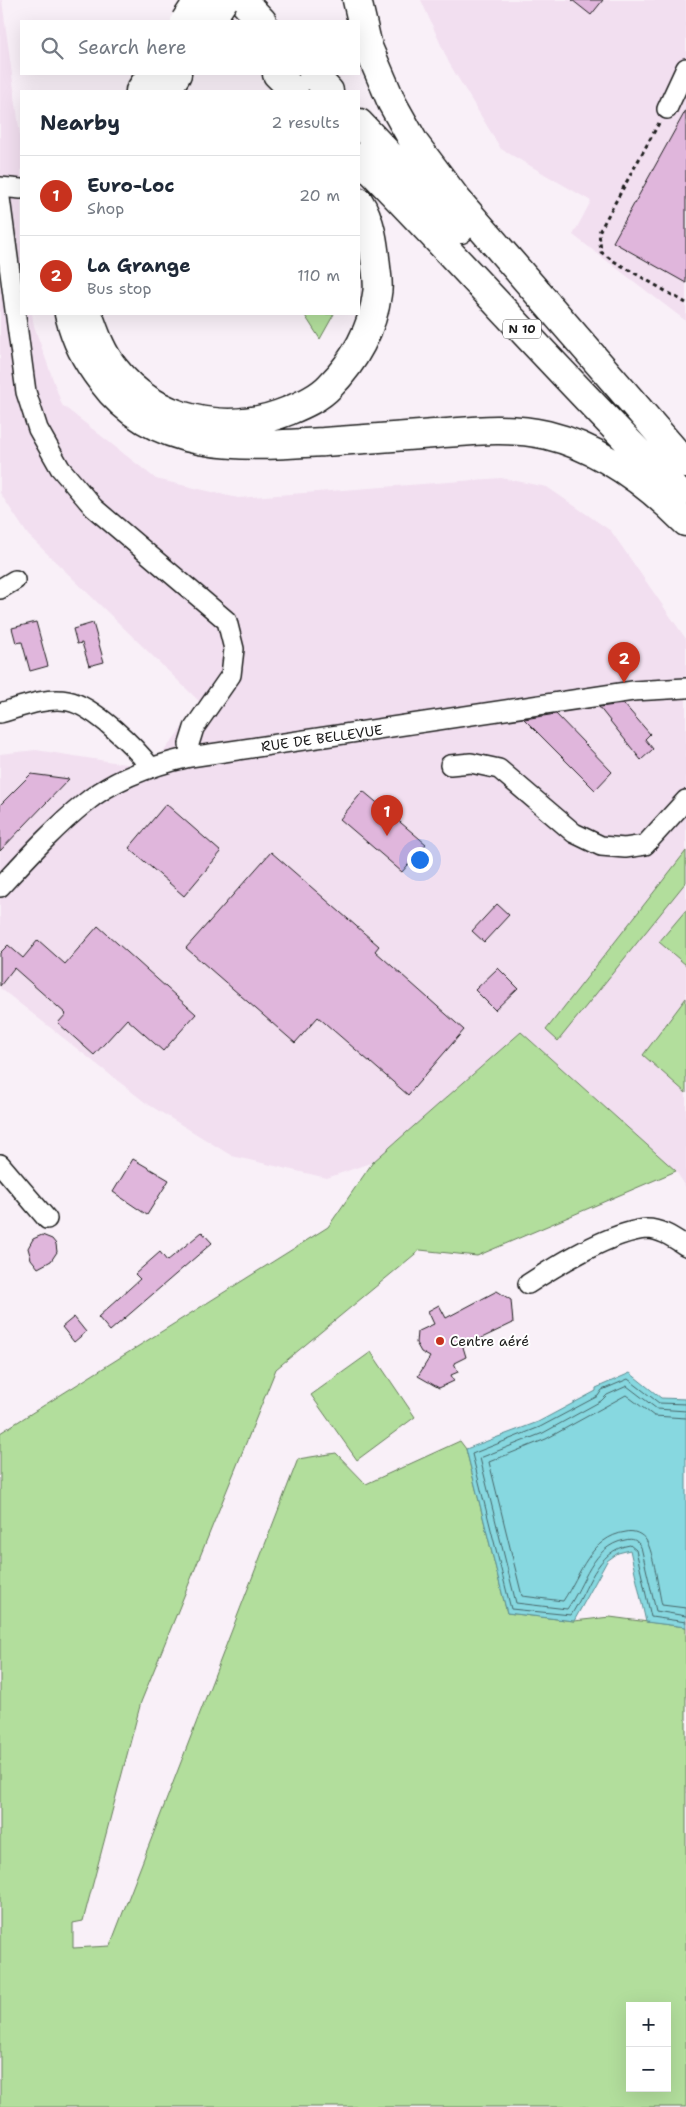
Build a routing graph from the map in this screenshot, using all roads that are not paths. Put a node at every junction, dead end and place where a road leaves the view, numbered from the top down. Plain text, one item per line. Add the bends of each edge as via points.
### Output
1 (190, 0) edge
2 (199, 0) edge
3 (204, 0) edge
4 (224, 0) edge
5 (242, 0) edge
6 (357, 0) edge
7 (186, 20) edge
8 (209, 20) edge
9 (211, 20) edge
10 (224, 20) edge
11 (261, 20) edge
12 (686, 68) edge
13 (150, 75) edge
14 (176, 75) edge
15 (256, 75) edge
16 (278, 75) edge
17 (314, 75) edge
18 (141, 90) edge
19 (167, 90) edge
20 (270, 90) edge
21 (293, 90) edge
22 (328, 90) edge
23 (667, 109) road end
24 (360, 124) edge
25 (360, 159) edge
26 (0, 187) edge
27 (20, 189) edge
28 (0, 198) edge
29 (360, 204) edge
30 (70, 315) edge
31 (88, 315) edge
32 (686, 464) edge
33 (686, 500) edge
34 (686, 522) edge
35 (686, 688) edge
36 (0, 713) edge
37 (190, 757) junction
38 (450, 765) dead end
39 (151, 768) junction
40 (686, 800) edge
41 (0, 887) edge
42 (0, 1164) edge
43 (47, 1220) dead end
44 (686, 1246) edge
45 (528, 1284) dead end

1 - 8 highway
2 - 7 highway, bridge
3 - 10 highway
4 - 9 highway, bridge
5 - 11 highway
6 - 32 highway via 368,47 392,103 415,144 458,201
12 - 23 street
13 - 18 highway
14 - 19 highway
15 - 20 highway
16 - 21 highway
17 - 22 highway
24 - 32 highway, N 10
25 - 33 highway, N 10
26 - 27 street
28 - 37 street via 26,392 38,429 60,468 94,508 227,621 234,649 231,675 194,728
29 - 31 highway via 371,233 378,292 371,322 353,358 329,387 295,408 270,418 236,424 199,422 166,411 139,394 114,368 97,341
30 - 34 highway via 85,359 110,392 136,416 168,431 225,444 268,446 493,429 546,435 595,452 629,473
35 - 37 street, RUE DE BELLEVUE via 633,691
36 - 39 street via 41,702 68,702 91,711 140,753
37 - 39 street, RUE DE BELLEVUE
38 - 40 street via 471,762 499,769 574,834 601,846 625,848 645,845
39 - 41 street, RUE DE BELLEVUE via 86,802
42 - 43 street
44 - 45 street via 670,1235 648,1229 622,1235 564,1260

